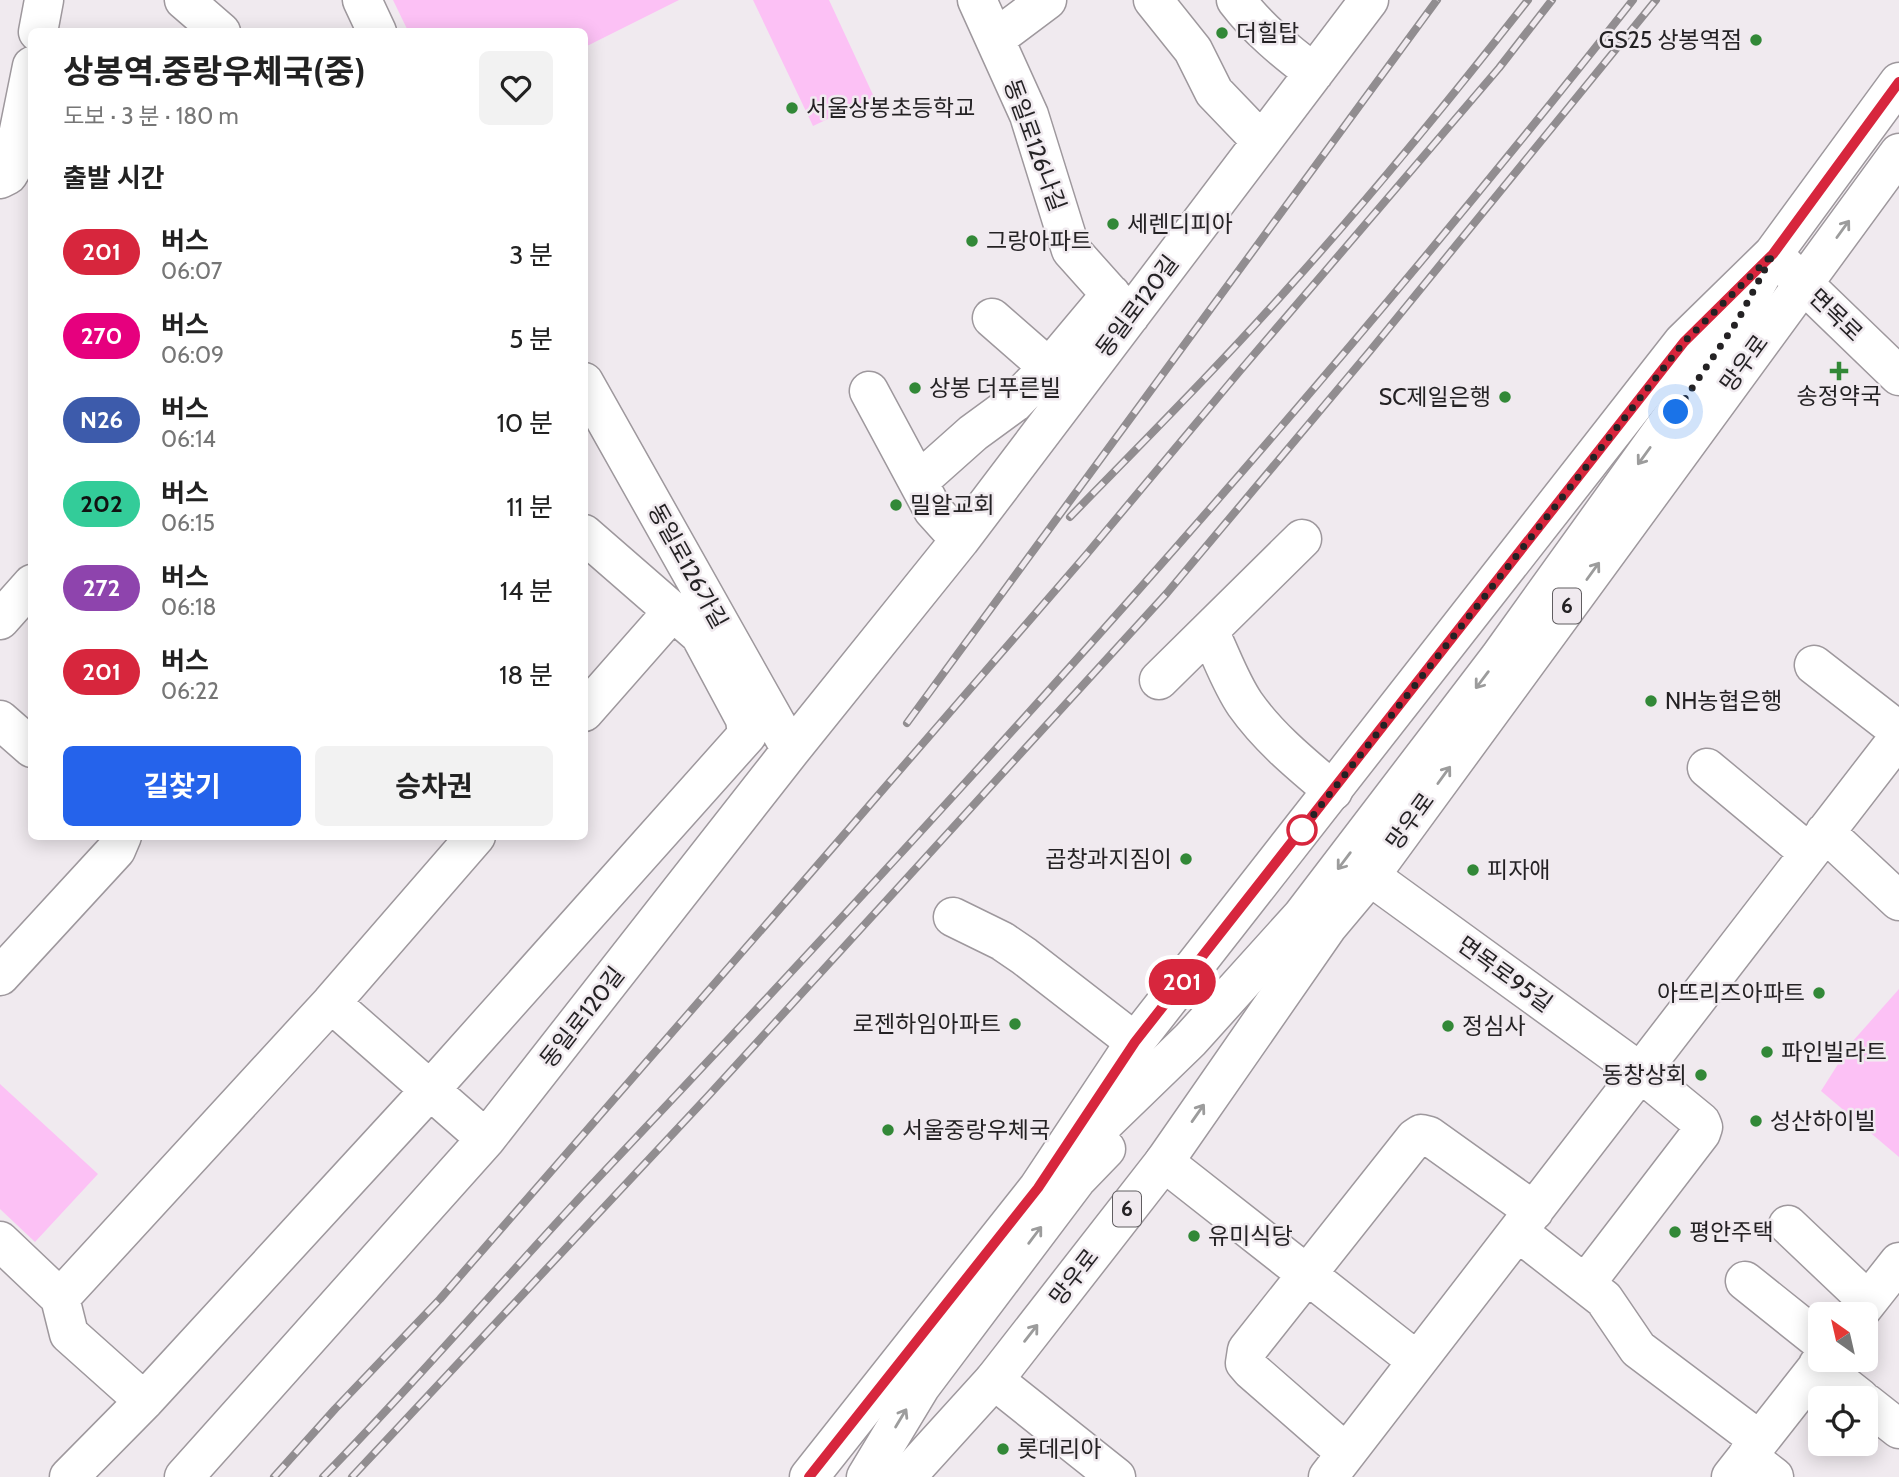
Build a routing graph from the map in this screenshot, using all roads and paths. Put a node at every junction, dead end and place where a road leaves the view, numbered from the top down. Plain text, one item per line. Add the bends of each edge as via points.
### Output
1 (44, 0) edge
2 (362, 0) edge
3 (977, 0) edge
4 (1047, 0) edge
5 (1153, 0) edge
6 (1236, 0) edge
7 (1369, 0) edge
8 (188, 2) edge
9 (39, 28) edge
10 (217, 28) edge
11 (375, 28) edge
12 (995, 39) junction
13 (1314, 73) junction
14 (1899, 82) edge
15 (28, 86) edge
16 (1261, 141) junction
17 (1899, 153) edge
18 (0, 180) edge
19 (1773, 254) junction
20 (1802, 284) junction
21 (1120, 305) junction
22 (992, 318) dead end
23 (1048, 368) junction
24 (1899, 376) edge
25 (588, 389) edge
26 (869, 391) dead end
27 (931, 497) junction
28 (588, 538) edge
29 (1301, 539) dead end
30 (960, 540) junction
31 (28, 588) edge
32 (672, 612) junction
33 (0, 620) edge
34 (1209, 631) junction
35 (1814, 665) dead end
36 (1159, 680) dead end
37 (588, 707) edge
38 (1899, 731) edge
39 (1899, 737) edge
40 (791, 750) junction
41 (1707, 768) dead end
42 (1333, 791) junction
43 (120, 840) edge
44 (473, 840) edge
45 (1817, 843) junction
46 (1370, 876) junction
47 (1899, 901) edge
48 (953, 917) dead end
49 (1328, 926) junction
50 (0, 976) edge
51 (331, 1003) junction
52 (1135, 1042) junction
53 (1640, 1072) junction
54 (430, 1090) junction
55 (486, 1139) junction
56 (1164, 1162) junction
57 (1038, 1188) junction
58 (1526, 1221) junction
59 (1788, 1226) dead end
60 (0, 1241) edge
61 (1307, 1272) junction
62 (1745, 1281) dead end
63 (1586, 1283) junction
64 (1883, 1286) edge
65 (60, 1298) junction
66 (1808, 1343) edge
67 (1417, 1362) junction
68 (1809, 1372) edge
69 (1836, 1372) edge
70 (994, 1380) junction
71 (1849, 1386) edge
72 (144, 1402) junction
73 (1878, 1412) edge
74 (1899, 1429) edge
75 (1753, 1463) edge
76 (1337, 1465) edge
77 (69, 1477) edge
78 (184, 1477) edge
79 (809, 1477) edge
80 (866, 1477) edge
81 (906, 1477) edge
82 (1116, 1477) edge

1 - 9 street
2 - 11 street
3 - 12 street, 동일로126나길
4 - 12 street
5 - 16 street via 1193,50 1214,92
6 - 13 street via 1272,40
7 - 13 street, 동일로120길
8 - 10 street
12 - 21 street, 동일로126나길 via 1029,115 1071,250
13 - 16 street, 동일로120길
14 - 19 street
15 - 18 street via 11,170
16 - 21 street, 동일로120길
20 -> 17 street, 망우로 / 6
19 - 20 street, 면목로
19 - 42 street via 1684,342
19 -> 57 street via 1708,367 1499,658 1302,916 1190,1040
20 - 24 street, 면목로
46 -> 20 street, 망우로 / 6
21 - 23 street, 동일로120길
21 - 30 street, 동일로120길
22 - 23 street
23 - 27 street, 동일로120길 via 973,433
25 - 40 street, 동일로126가길
26 - 27 street
27 - 30 street
28 - 32 street
29 - 34 street
30 - 40 street, 동일로120길
31 - 33 street
32 - 37 street
32 - 54 street via 705,642 745,719 747,735
34 - 36 street
34 - 42 street via 1243,701 1261,725
35 - 38 street
39 - 45 street
40 - 55 street, 동일로120길
41 - 45 street
42 - 52 street
43 - 50 street
44 - 51 street
45 - 47 street
45 - 53 street
46 - 49 street, 망우로 / 6
46 - 53 street, 면목로95길
48 - 52 street via 1013,948
56 -> 49 street, 망우로 / 6
80 -> 49 street via 921,1386 1077,1179
51 - 54 street
51 - 65 street
52 - 57 street
53 - 58 street
53 - 63 street, 면목로95길 via 1696,1117 1703,1128
54 - 55 street
54 - 72 street
55 - 78 street, 동일로120길
56 - 61 street
70 -> 56 street, 망우로 / 6
57 - 79 street
58 - 61 street via 1429,1136 1421,1134
58 - 63 street
58 - 67 street
59 - 64 street
60 - 65 street
61 - 67 street
61 - 76 street via 1247,1350 1245,1363
62 - 66 street
63 - 75 street via 1604,1299 1638,1349
65 - 72 street via 69,1334
67 - 76 street
68 - 75 street
69 - 71 street
70 - 81 street, 망우로 / 6
70 - 82 street
72 - 77 street
73 - 74 street

